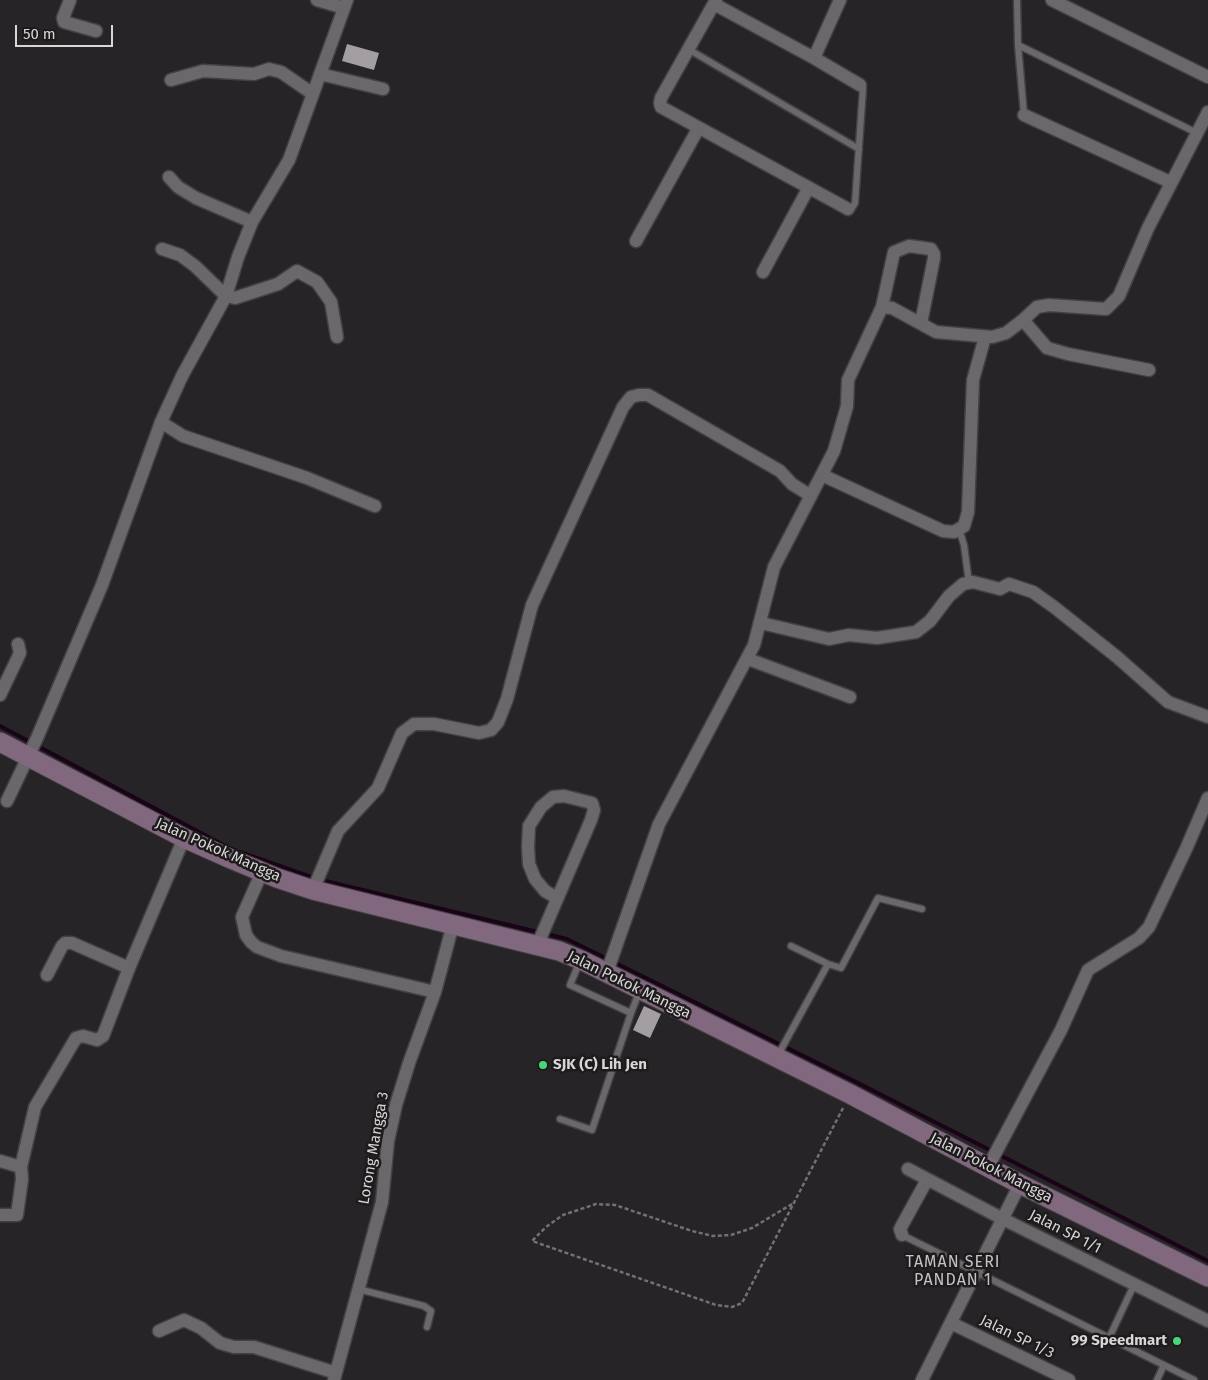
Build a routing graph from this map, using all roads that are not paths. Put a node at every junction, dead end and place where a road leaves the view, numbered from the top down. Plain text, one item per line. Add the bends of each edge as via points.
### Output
1 (70, 0) edge
2 (317, 0) edge
3 (840, 0) edge
4 (1017, 0) edge
5 (1052, 0) edge
6 (715, 2) edge
7 (345, 4) edge
8 (96, 31) dead end
9 (1018, 45) junction
10 (688, 48) junction
11 (814, 58) junction
12 (320, 74) junction
13 (1208, 77) edge
14 (171, 80) dead end
15 (860, 85) joint
16 (383, 89) dead end
17 (313, 94) junction
18 (1208, 112) edge
19 (1024, 115) joint
20 (698, 129) junction
21 (1197, 133) junction
22 (859, 149) junction
23 (169, 177) dead end
24 (1170, 182) junction
25 (808, 189) junction
26 (848, 209) joint
27 (252, 222) junction
28 (636, 241) dead end
29 (162, 249) dead end
30 (763, 272) dead end
31 (226, 296) junction
32 (882, 307) junction
33 (1023, 320) junction
34 (921, 323) junction
35 (337, 337) dead end
36 (985, 337) junction
37 (1149, 370) dead end
38 (161, 422) junction
39 (822, 475) junction
40 (811, 496) junction
41 (375, 506) dead end
42 (959, 529) junction
43 (969, 583) junction
44 (761, 623) junction
45 (18, 644) dead end
46 (748, 659) junction
47 (0, 695) edge
48 (850, 697) dead end
49 (1208, 716) edge
50 (0, 742) edge
51 (30, 753) junction
52 (1208, 798) edge
53 (7, 800) dead end
54 (184, 838) junction
55 (262, 872) junction
56 (315, 886) junction
57 (557, 898) junction
58 (922, 909) dead end
59 (453, 924) junction
60 (541, 937) junction
61 (791, 946) dead end
62 (581, 960) junction
63 (828, 964) junction
64 (129, 968) junction
65 (608, 969) junction
66 (47, 975) dead end
67 (640, 989) junction
68 (435, 992) junction
69 (630, 1012) junction
70 (777, 1058) junction
71 (560, 1119) dead end
72 (993, 1159) junction
73 (0, 1161) edge
74 (21, 1166) junction
75 (908, 1169) dead end
76 (927, 1180) junction
77 (1020, 1184) junction
78 (0, 1214) edge
79 (1003, 1218) junction
80 (902, 1235) joint
81 (977, 1271) junction
82 (1208, 1277) edge
83 (1134, 1285) junction
84 (358, 1289) junction
85 (1208, 1321) edge
86 (952, 1322) junction
87 (427, 1327) dead end
88 (159, 1331) dead end
89 (1109, 1338) junction
90 (1164, 1365) junction
91 (335, 1377) edge
92 (922, 1380) edge
93 (1069, 1380) edge
94 (1156, 1380) edge
95 (1194, 1380) edge

1 - 8 street via 64,22
2 - 7 street
3 - 11 street
4 - 9 lane
5 - 13 street
6 - 10 street
6 - 11 street
7 - 12 street
9 - 19 lane
9 - 21 lane
10 - 20 street via 660,102 661,108
10 - 22 lane
11 - 15 street
12 - 16 street
12 - 17 street
14 - 17 street via 203,71 254,74 269,69 281,72
15 - 22 lane via 863,88
17 - 27 street via 289,160
18 - 21 street
19 - 24 street
20 - 25 street
20 - 28 street
21 - 24 street
22 - 26 lane via 854,203
23 - 27 street via 196,198
24 - 33 street via 1119,296 1112,304 1106,309 1048,304 1037,307
25 - 26 street
25 - 30 street
27 - 31 street
29 - 31 street via 195,266
31 - 35 street via 235,298 278,284 297,271 317,282 331,302
31 - 38 street
32 - 34 street via 892,308
32 - 34 street via 894,252 909,246 931,250 934,258
32 - 39 street via 848,380 847,406 834,452
33 - 36 street via 1006,333
33 - 37 street via 1047,348
34 - 36 street via 936,332
36 - 42 street via 972,380 968,512 964,526
38 - 41 street via 183,436 307,478
38 - 51 street via 102,585
39 - 40 street
39 - 42 street via 943,531
40 - 44 street via 774,567
40 - 56 street via 792,484 780,471 648,395 631,397 623,407 532,605 498,722 491,730 479,733 434,724 414,724 402,733 378,788 338,831
42 - 43 lane
43 - 44 street via 949,596 930,621 916,632 877,638 849,635 829,639
43 - 49 street via 1000,588 1009,584 1033,592 1117,657 1168,702
44 - 46 street
45 - 47 street via 20,653
46 - 48 street
46 - 65 street via 659,824
50 - 51 main road, Jalan Pokok Mangga
51 - 53 street
51 - 54 main road, Jalan Pokok Mangga
52 - 72 street via 1149,927 1139,938 1088,970
54 - 55 main road, Jalan Pokok Mangga
54 - 64 street
55 - 56 main road, Jalan Pokok Mangga
55 - 68 street via 242,917 246,935 257,947 281,956
56 - 59 main road, Jalan Pokok Mangga
57 - 57 street via 594,810 592,803 564,796 553,797 540,807 529,826 528,847 535,879 545,891
57 - 60 street
58 - 63 lane via 878,898 841,968
59 - 60 main road, Jalan Pokok Mangga
59 - 68 street, Lorong Mangga 3
60 - 62 main road, Jalan Pokok Mangga via 559,951
61 - 63 lane
62 - 65 main road, Jalan Pokok Mangga
62 - 69 lane via 570,985
63 - 70 lane
64 - 66 street via 72,943 65,943
64 - 74 street via 103,1036 97,1040 83,1036 76,1038 35,1107
65 - 67 main road, Jalan Pokok Mangga
67 - 69 lane
67 - 70 main road, Jalan Pokok Mangga
68 - 84 street, Lorong Mangga 3 via 396,1105 388,1141 382,1202
69 - 71 lane via 592,1130
70 - 72 main road, Jalan Pokok Mangga
72 - 77 main road, Jalan Pokok Mangga
73 - 74 street
74 - 78 street via 22,1188 17,1215
75 - 76 street, Jalan SP 1/1
76 - 79 street, Jalan SP 1/1
76 - 80 street via 900,1228
77 - 79 street
77 - 82 main road, Jalan Pokok Mangga
79 - 81 street
79 - 83 street, Jalan SP 1/1
80 - 81 lane
81 - 86 street
81 - 89 lane
83 - 85 street, Jalan SP 1/1
83 - 89 lane
84 - 87 lane via 424,1306 430,1311
84 - 91 street, Lorong Mangga 3
86 - 92 street
86 - 93 street, Jalan SP 1/3
88 - 91 street via 184,1320 220,1343 234,1348 254,1347
89 - 90 lane
90 - 94 lane
90 - 95 lane

